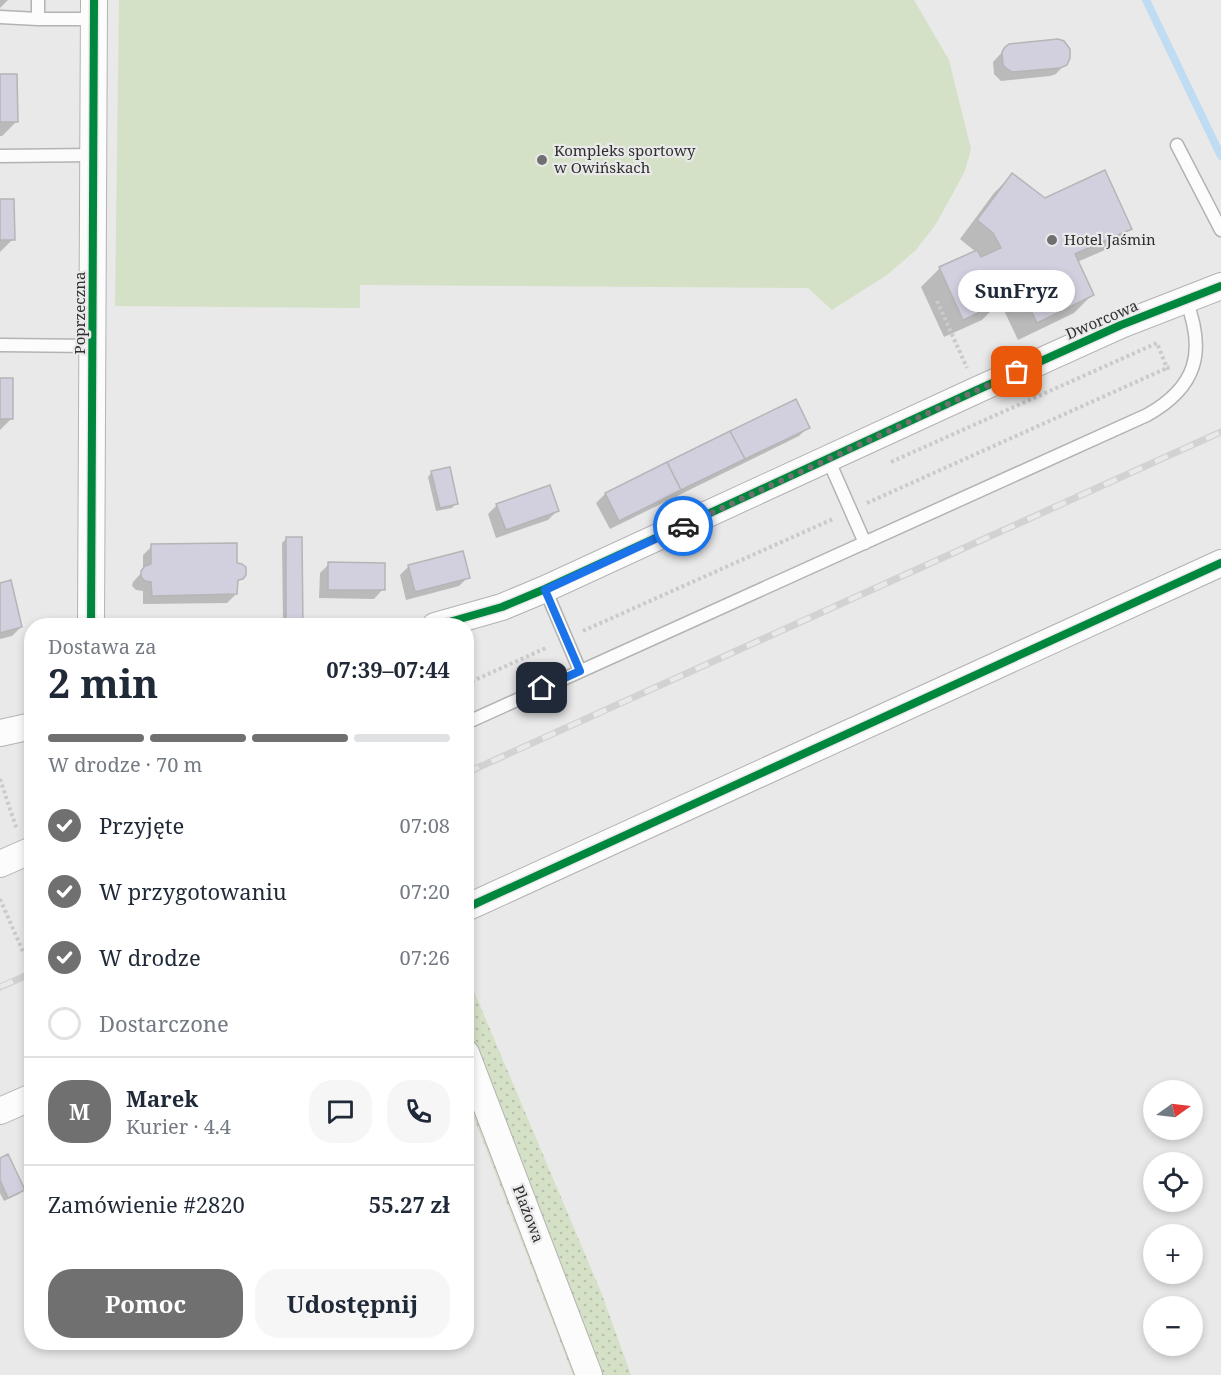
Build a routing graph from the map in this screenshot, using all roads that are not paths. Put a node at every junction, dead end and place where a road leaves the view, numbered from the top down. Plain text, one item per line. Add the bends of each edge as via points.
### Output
1 (38, 0) edge
2 (95, 9) edge
3 (0, 17) edge
4 (38, 19) junction
5 (1177, 145) dead end
6 (94, 155) junction
7 (0, 156) edge
8 (1221, 230) edge
9 (1221, 286) edge
10 (1186, 300) junction
11 (0, 345) edge
12 (93, 346) junction
13 (828, 459) junction
14 (865, 543) junction
15 (1221, 564) edge
16 (545, 590) junction
17 (92, 618) edge
18 (463, 618) edge
19 (580, 671) junction
20 (474, 719) edge
21 (24, 728) edge
22 (0, 733) edge
23 (24, 853) edge
24 (0, 864) edge
25 (474, 904) edge
26 (474, 1074) edge
27 (24, 1100) edge
28 (0, 1111) edge
29 (589, 1375) edge

1 - 4 lane
2 - 4 lane
2 - 6 street, Poprzeczna
3 - 4 lane
5 - 8 lane
6 - 7 lane
6 - 12 street, Poprzeczna
9 - 10 street, Dworcowa
10 - 13 street, Dworcowa via 1121,325
10 - 14 lane via 1195,329 1196,356 1188,379 1168,402
11 - 12 lane
12 - 17 street, Poprzeczna
13 - 14 lane
13 - 16 street, Dworcowa
14 - 19 lane
15 - 25 street
16 - 18 street, Dworcowa
16 - 19 lane
19 - 20 lane
21 - 22 street
23 - 24 street
26 - 29 street, Plażowa
27 - 28 street

